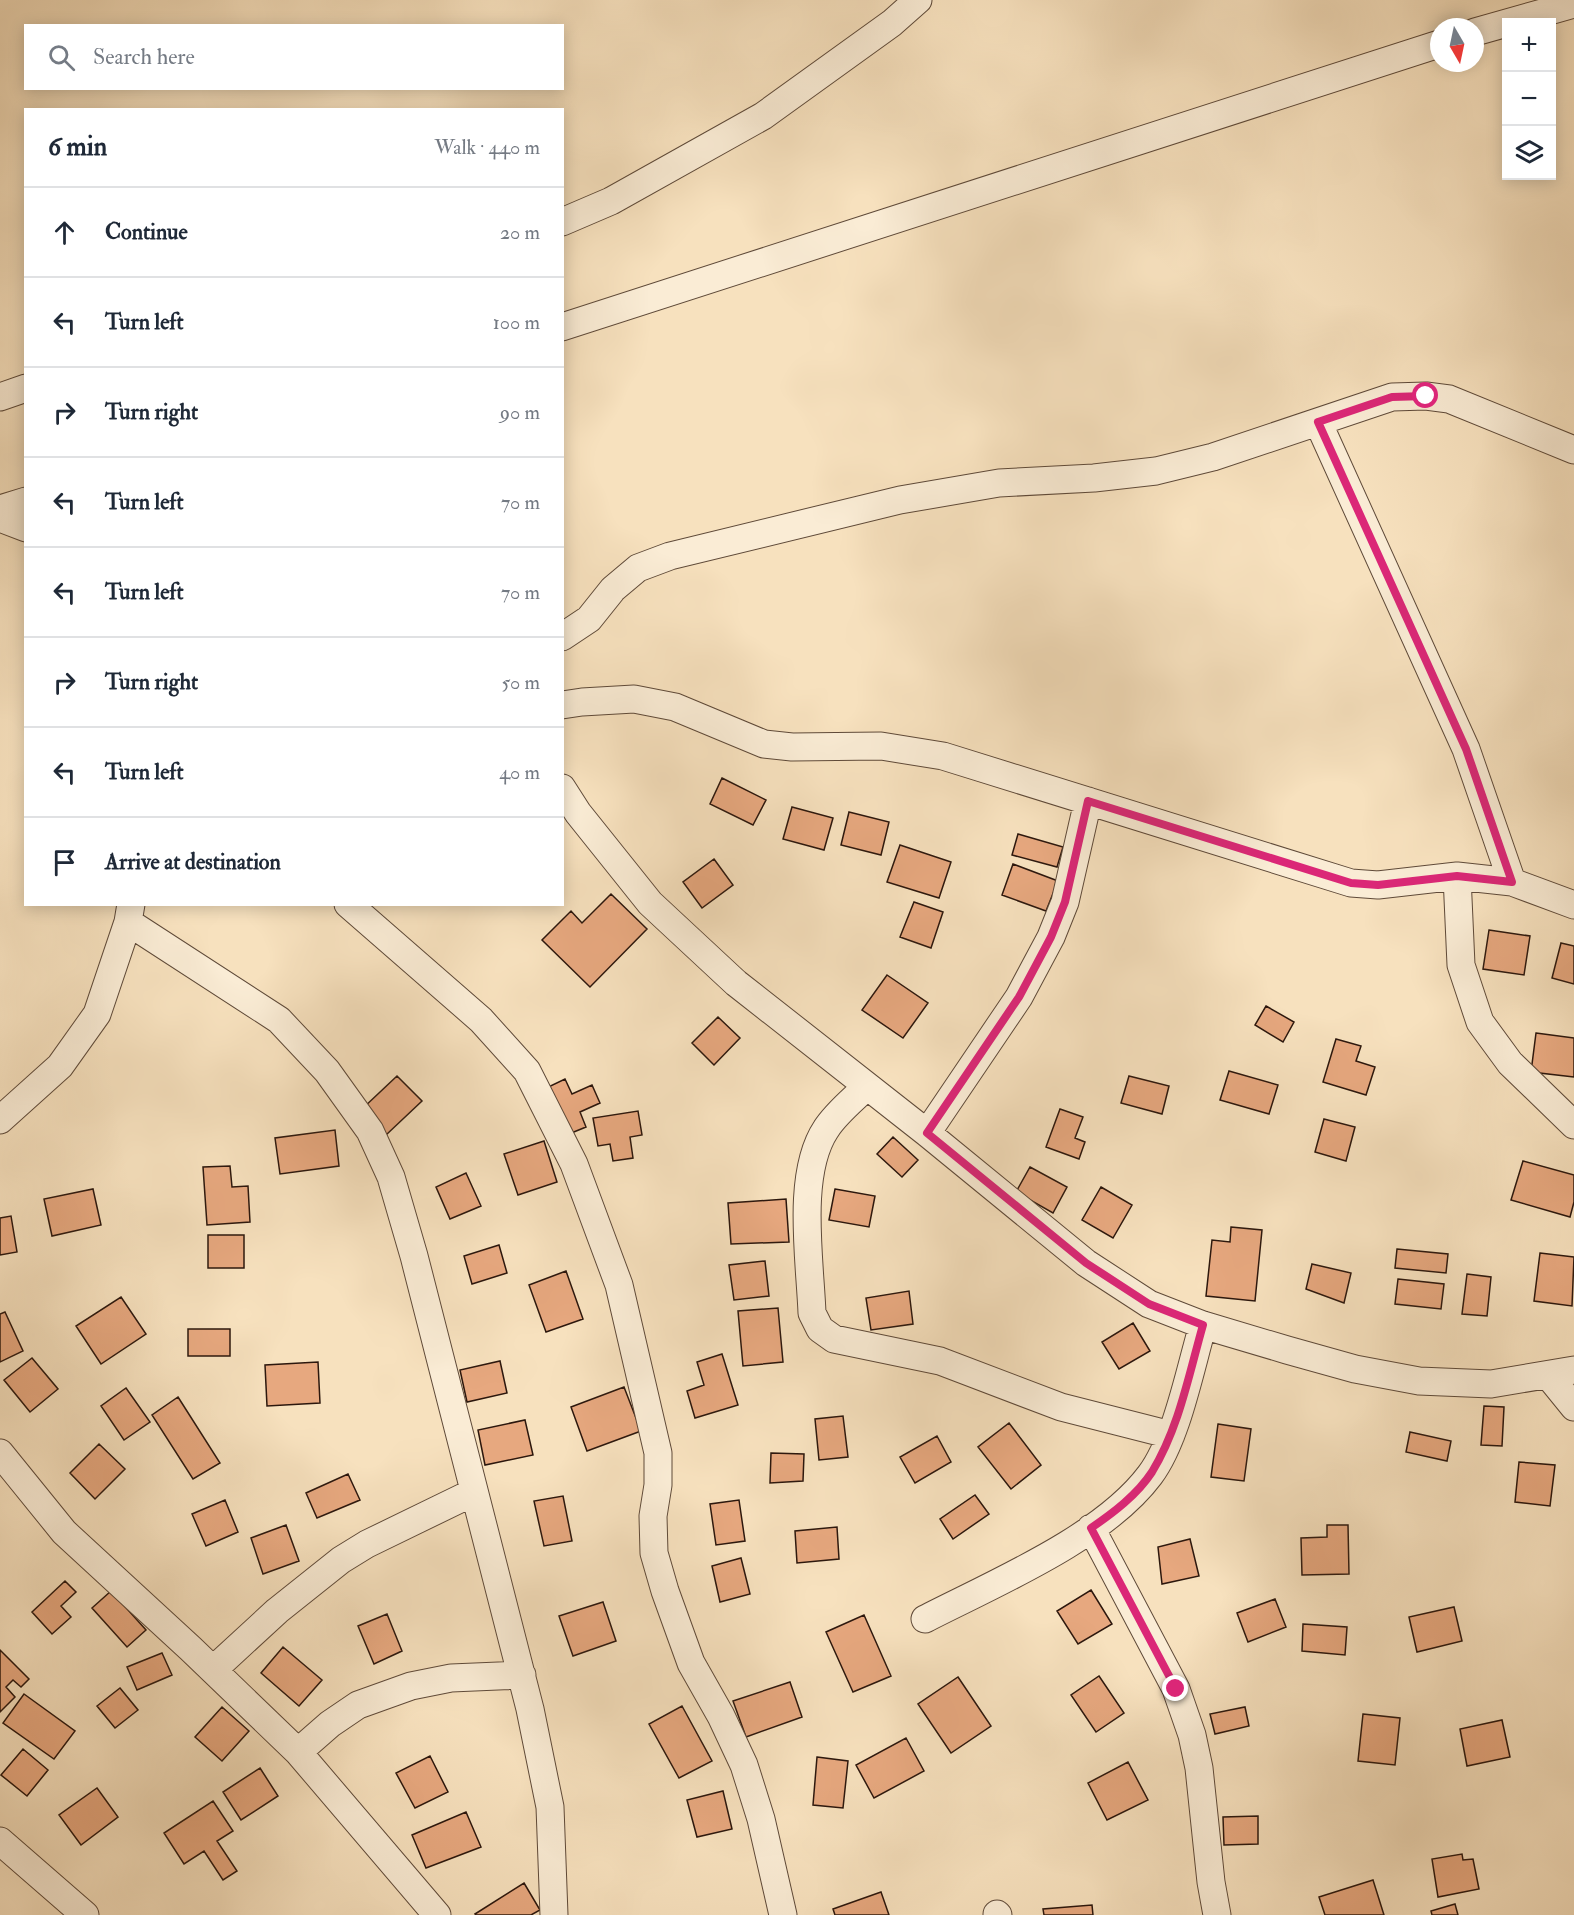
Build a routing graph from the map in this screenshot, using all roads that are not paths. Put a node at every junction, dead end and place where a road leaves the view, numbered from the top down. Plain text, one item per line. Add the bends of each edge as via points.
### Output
1 (918, 0) edge
2 (1574, 4) edge
3 (1484, 29) edge
4 (1430, 47) edge
5 (564, 221) edge
6 (564, 326) edge
7 (24, 389) edge
8 (0, 397) edge
9 (1318, 422) junction
10 (1574, 450) edge
11 (24, 502) edge
12 (0, 509) edge
13 (0, 518) edge
14 (24, 527) edge
15 (564, 636) edge
16 (564, 705) edge
17 (564, 791) edge
18 (1088, 801) junction
19 (1457, 876) junction
20 (1512, 882) junction
21 (1574, 905) edge
22 (350, 906) edge
23 (129, 913) edge
24 (867, 1086) junction
25 (0, 1120) edge
26 (1574, 1125) edge
27 (927, 1133) junction
28 (1203, 1325) junction
29 (1561, 1373) edge
30 (1574, 1407) edge
31 (1171, 1435) junction
32 (0, 1453) edge
33 (474, 1492) junction
34 (1091, 1528) junction
35 (925, 1619) dead end
36 (213, 1670) junction
37 (522, 1675) junction
38 (298, 1752) junction
39 (0, 1841) edge
40 (85, 1915) edge
41 (437, 1915) edge
42 (554, 1915) edge
43 (783, 1915) edge
44 (1217, 1915) edge

1 - 5 street via 762,116 611,201
2 - 3 street
4 - 6 street
7 - 8 street
9 - 10 street via 1392,397 1426,396 1449,399
9 - 15 street via 1213,457 1156,471 988,484 900,500 670,556 638,568 613,589 589,619
9 - 20 street via 1466,749
11 - 12 street
13 - 14 street
16 - 18 street via 634,699 675,707 764,744 881,746 944,756
17 - 24 street via 650,903 736,983
18 - 19 street via 1351,883 1378,885
18 - 27 street via 1065,902 1051,937 1019,997
19 - 20 street
19 - 26 street via 1461,965 1480,1022 1510,1063
20 - 21 street
22 - 43 street via 481,1020 527,1071 574,1164 619,1285 658,1453 654,1553 691,1662 744,1765
23 - 25 street via 97,1014 60,1066
23 - 33 street via 279,1020 327,1071 369,1131 391,1177 414,1256
24 - 27 street
24 - 31 street via 826,1128 812,1157 807,1210 812,1313 820,1329 834,1340 940,1361 1060,1407
27 - 28 street via 1086,1263 1149,1304
28 - 29 street via 1355,1369 1419,1381 1491,1384
28 - 31 street
29 - 30 street
31 - 34 street via 1151,1474 1117,1510
32 - 36 street via 64,1532
33 - 36 street via 341,1560 277,1611
33 - 37 street
34 - 35 street via 1034,1563
34 - 44 street via 1176,1689 1192,1735
36 - 38 street
37 - 38 street via 451,1678 411,1686 358,1705
37 - 42 street via 550,1807
38 - 41 street
39 - 40 street

